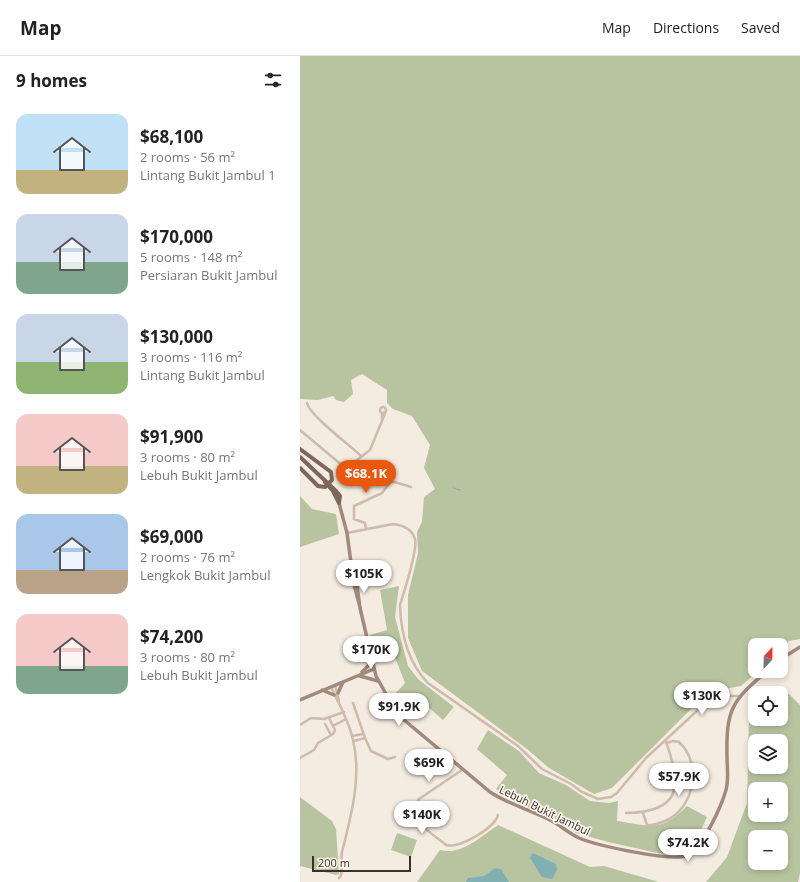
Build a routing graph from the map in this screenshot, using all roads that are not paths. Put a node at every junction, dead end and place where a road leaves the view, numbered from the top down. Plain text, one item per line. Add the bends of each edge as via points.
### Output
1 (307, 403) dead end
2 (384, 413) dead end
3 (300, 430) edge
4 (300, 449) edge
5 (300, 456) edge
6 (361, 456) junction
7 (300, 460) edge
8 (300, 468) edge
9 (411, 486) dead end
10 (339, 503) junction
11 (366, 529) junction
12 (347, 533) junction
13 (800, 647) edge
14 (370, 654) junction
15 (788, 655) edge
16 (374, 669) junction
17 (358, 676) junction
18 (759, 678) edge
19 (344, 681) junction
20 (379, 682) junction
21 (332, 686) junction
22 (322, 690) junction
23 (336, 694) junction
24 (740, 696) junction
25 (300, 700) edge
26 (352, 703) dead end
27 (344, 712) junction
28 (329, 718) junction
29 (346, 718) junction
30 (325, 724) dead end
31 (300, 725) edge
32 (333, 726) junction
33 (363, 734) junction
34 (331, 735) junction
35 (352, 736) junction
36 (365, 738) junction
37 (354, 741) junction
38 (666, 742) junction
39 (395, 756) dead end
40 (300, 758) edge
41 (462, 770) junction
42 (626, 813) dead end
43 (644, 813) junction
44 (498, 815) dead end
45 (339, 878) dead end

1 - 6 street via 320,421
2 - 6 street via 370,450
3 - 6 street via 344,468
4 - 8 main road, bridge via 331,472 332,480 326,487 318,486
5 - 10 main road, Lebuh Bukit Jambul via 336,491 340,496
7 - 10 main road, Lebuh Bukit Jambul via 327,484
9 - 11 street via 391,481 382,493 354,506 354,518 365,523
10 - 12 main road, Lebuh Bukit Jambul
11 - 12 street
11 - 38 street via 400,525 409,530 415,538 400,609 410,656 420,675 518,746 542,769 590,797 605,799 624,787 646,758
12 - 14 main road, Lebuh Bukit Jambul via 357,598
13 - 15 main road
14 - 16 main road, Lebuh Bukit Jambul
14 - 17 main road via 369,665
16 - 17 main road
16 - 20 main road, Lebuh Bukit Jambul
17 - 19 main road
17 - 20 main road via 370,677
18 - 24 main road, Lebuh Bukit Jambul
19 - 21 main road
19 - 23 main road
20 - 41 main road, Lebuh Bukit Jambul via 397,714
21 - 22 main road
21 - 23 street
22 - 23 main road
22 - 25 main road
23 - 27 street
24 - 38 street via 725,695 713,699 699,709
24 - 41 main road, Lebuh Bukit Jambul via 732,708 727,726 727,781 724,793 702,840 694,850 682,857 666,857 579,838 550,820 498,797
26 - 33 street
27 - 28 street
27 - 29 street
28 - 31 street via 311,718
28 - 32 street
29 - 32 street
29 - 35 street
30 - 34 street
32 - 34 street via 335,730
33 - 35 street
33 - 36 street
34 - 40 street
35 - 37 street
36 - 37 street
36 - 39 street via 373,753 388,759
37 - 45 street via 356,772 351,816 341,855 342,874
38 - 43 street via 676,776 675,788 661,808
38 - 43 street via 679,742 685,749 693,776 691,790 686,804 668,820 655,825 647,824
41 - 44 street via 419,799 416,813 419,822 450,846 462,844 494,824
42 - 43 street

